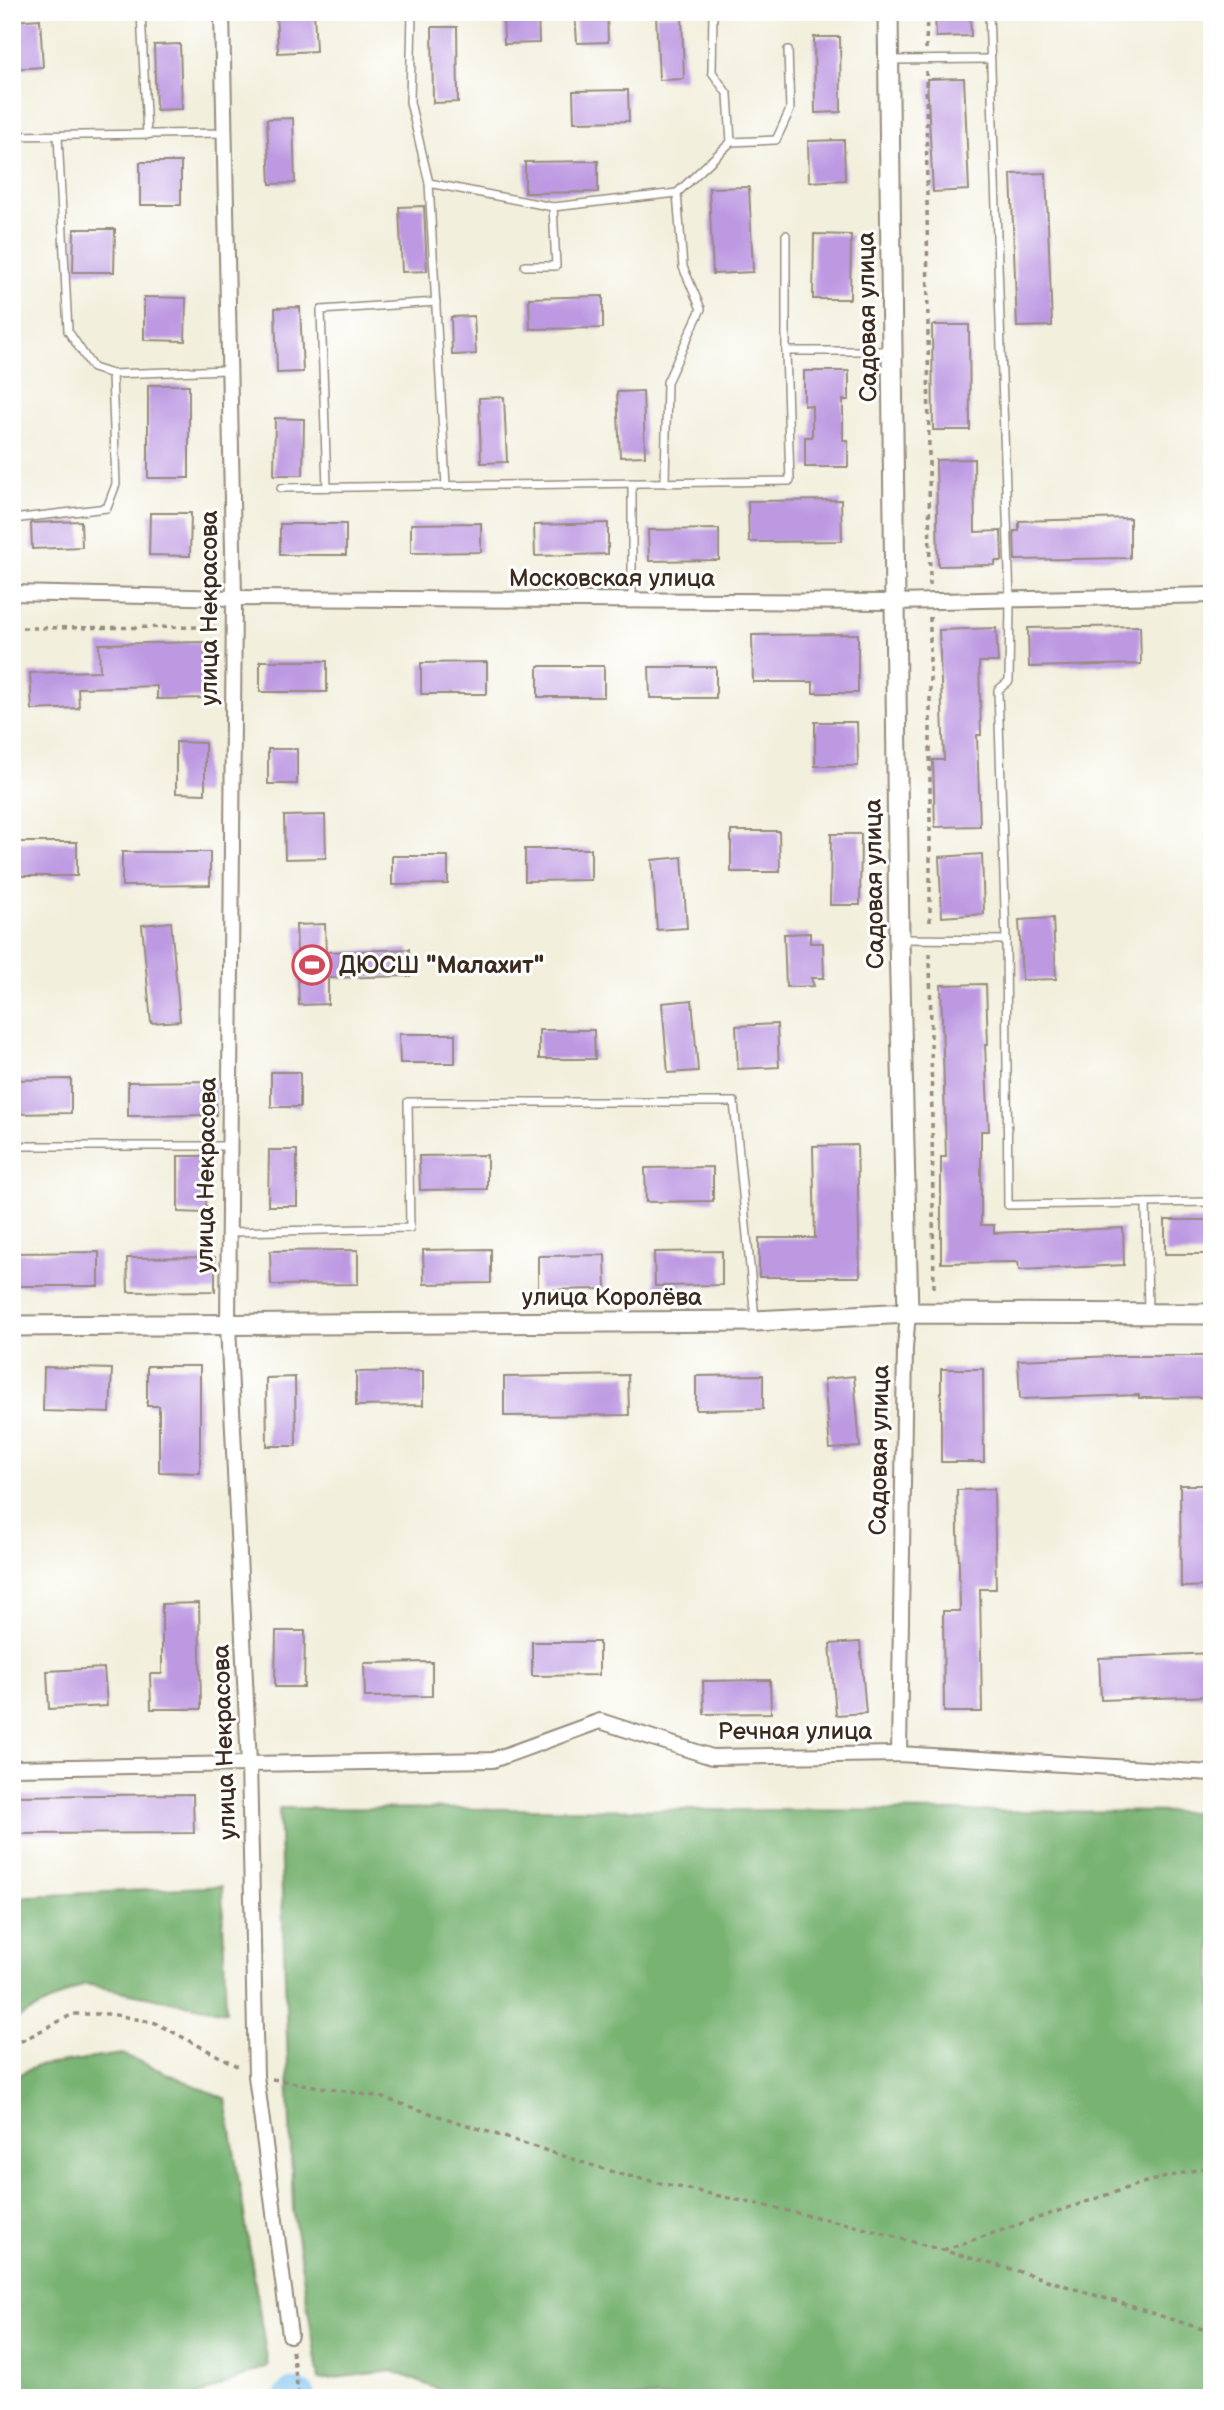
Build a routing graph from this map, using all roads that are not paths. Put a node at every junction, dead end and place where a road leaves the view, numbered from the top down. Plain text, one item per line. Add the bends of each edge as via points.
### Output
1 (141, 12) edge
2 (222, 12) edge
3 (412, 12) edge
4 (713, 12) edge
5 (888, 12) edge
6 (989, 12) edge
7 (788, 50) dead end
8 (990, 59) junction
9 (888, 60) junction
10 (224, 133) junction
11 (147, 135) junction
12 (12, 136) edge
13 (58, 136) junction
14 (731, 142) junction
15 (429, 183) junction
16 (677, 193) junction
17 (553, 207) junction
18 (786, 235) dead end
19 (524, 266) dead end
20 (436, 302) junction
21 (786, 351) junction
22 (892, 351) junction
23 (228, 370) junction
24 (112, 374) junction
25 (632, 483) junction
26 (665, 483) junction
27 (446, 486) junction
28 (327, 487) junction
29 (281, 488) dead end
30 (12, 519) edge
31 (12, 593) edge
32 (1212, 596) edge
33 (234, 598) junction
34 (1010, 600) junction
35 (632, 601) junction
36 (895, 602) junction
37 (899, 939) junction
38 (1006, 940) junction
39 (12, 1146) edge
40 (229, 1146) junction
41 (1212, 1202) edge
42 (1146, 1203) junction
43 (228, 1232) junction
44 (908, 1313) junction
45 (1148, 1314) junction
46 (1212, 1314) edge
47 (755, 1321) junction
48 (228, 1325) junction
49 (12, 1326) edge
50 (899, 1754) junction
51 (249, 1764) junction
52 (12, 1768) edge
53 (1212, 1773) edge
54 (290, 2335) road end

1 - 11 lane
2 - 10 street, улица Некрасова
3 - 15 lane via 410,102
4 - 14 lane via 712,72 729,95
5 - 9 street, Садовая улица
6 - 8 lane
7 - 14 lane via 790,110 776,140
8 - 9 lane
8 - 34 lane
9 - 22 street, Садовая улица
10 - 11 lane
10 - 23 street, улица Некрасова
11 - 13 lane
12 - 13 lane
13 - 24 lane via 68,331 93,368
14 - 16 lane
15 - 17 lane
15 - 20 lane
16 - 17 lane
16 - 26 lane via 683,267 701,309 667,382
17 - 19 lane via 556,266
18 - 21 lane
20 - 27 lane
20 - 28 lane via 321,310
21 - 22 lane
21 - 26 lane via 790,481
22 - 36 street, Садовая улица
23 - 24 lane
23 - 33 street, улица Некрасова
24 - 30 lane via 116,484 107,508
25 - 26 lane
25 - 27 lane
25 - 35 lane
27 - 28 lane
28 - 29 lane
31 - 33 street, Московская улица
32 - 34 street, Московская улица
33 - 35 street, Московская улица
33 - 40 street, улица Некрасова
34 - 36 street, Московская улица
34 - 38 lane via 1009,681 998,690
35 - 36 street, Московская улица
36 - 37 street, Садовая улица
37 - 38 lane
37 - 44 street, Садовая улица
38 - 42 lane via 1007,1205
39 - 40 lane
40 - 43 street, улица Некрасова
41 - 42 lane
42 - 45 lane
43 - 47 lane via 410,1228 408,1102 734,1102
43 - 48 street, улица Некрасова
44 - 45 street, улица Королёва
44 - 47 street, улица Королёва
44 - 50 street, Садовая улица
45 - 46 street, улица Королёва
47 - 48 street, улица Королёва
48 - 49 street, улица Королёва
48 - 51 street, улица Некрасова
50 - 51 street, Речная улица via 712,1756 600,1721 493,1760
50 - 53 street, Речная улица
51 - 52 street, Речная улица
51 - 54 street, улица Некрасова via 256,2076

